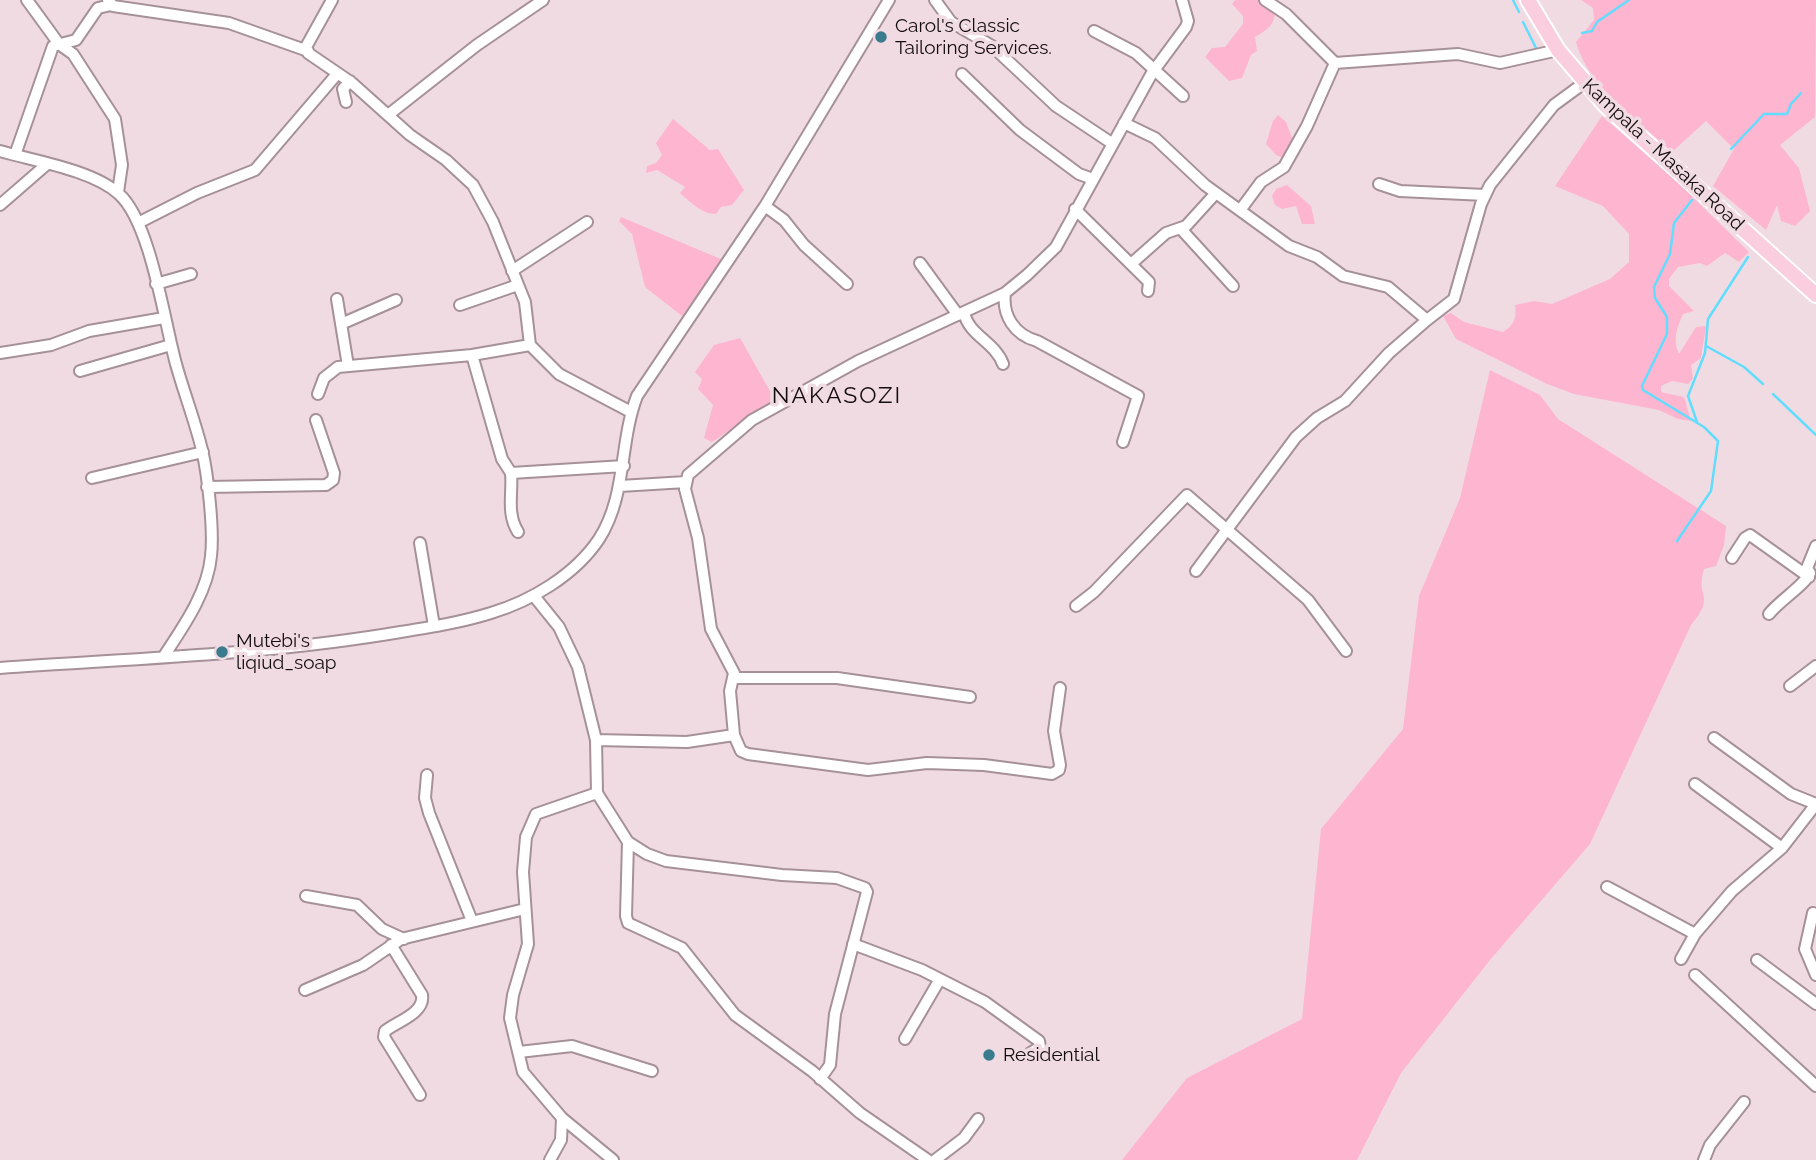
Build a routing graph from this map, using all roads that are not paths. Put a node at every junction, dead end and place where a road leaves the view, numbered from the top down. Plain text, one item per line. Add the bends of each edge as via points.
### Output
1 (27, 0) edge
2 (332, 0) edge
3 (543, 0) edge
4 (889, 0) edge
5 (935, 0) edge
6 (1182, 0) edge
7 (1265, 0) edge
8 (1528, 0) edge
9 (110, 2) edge
10 (1094, 31) dead end
11 (60, 44) junction
12 (1558, 50) junction
13 (308, 51) junction
14 (1335, 63) junction
15 (1155, 68) junction
16 (337, 74) junction
17 (962, 74) dead end
18 (350, 81) junction
19 (1584, 83) junction
20 (1182, 96) dead end
21 (346, 102) dead end
22 (388, 115) junction
23 (1124, 123) junction
24 (1113, 144) junction
25 (0, 151) edge
26 (15, 155) junction
27 (46, 164) junction
28 (1093, 179) junction
29 (1379, 184) dead end
30 (118, 192) junction
31 (1216, 193) junction
32 (1485, 195) junction
33 (0, 205) edge
34 (765, 206) junction
35 (1075, 209) junction
36 (1241, 209) junction
37 (587, 222) dead end
38 (138, 223) junction
39 (1181, 229) junction
40 (920, 263) dead end
41 (1131, 264) junction
42 (512, 271) junction
43 (191, 274) dead end
44 (156, 284) junction
45 (847, 284) dead end
46 (518, 285) junction
47 (1233, 286) dead end
48 (1148, 291) dead end
49 (1005, 293) junction
50 (1816, 295) edge
51 (337, 299) dead end
52 (396, 300) dead end
53 (460, 305) dead end
54 (961, 313) junction
55 (164, 318) junction
56 (1427, 320) junction
57 (341, 324) junction
58 (171, 345) junction
59 (530, 345) junction
60 (0, 353) edge
61 (472, 355) junction
62 (1003, 364) dead end
63 (348, 366) junction
64 (80, 371) dead end
65 (318, 394) dead end
66 (631, 412) junction
67 (316, 420) dead end
68 (1123, 442) dead end
69 (202, 452) junction
70 (624, 466) junction
71 (511, 472) junction
72 (92, 478) dead end
73 (686, 482) junction
74 (620, 486) junction
75 (207, 487) junction
76 (1228, 528) junction
77 (519, 532) dead end
78 (420, 542) dead end
79 (1816, 546) edge
80 (1732, 558) dead end
81 (1196, 571) dead end
82 (1812, 576) edge
83 (534, 596) junction
84 (1076, 606) dead end
85 (1769, 614) dead end
86 (434, 626) junction
87 (1346, 651) dead end
88 (164, 656) junction
89 (1816, 666) edge
90 (0, 668) edge
91 (733, 678) junction
92 (1790, 686) dead end
93 (1060, 688) dead end
94 (970, 697) dead end
95 (734, 735) junction
96 (1714, 738) dead end
97 (596, 740) junction
98 (427, 775) dead end
99 (1695, 784) dead end
100 (597, 793) junction
101 (1816, 804) edge
102 (628, 842) junction
103 (1782, 848) junction
104 (1607, 887) dead end
105 (306, 896) dead end
106 (525, 909) junction
107 (1814, 913) dead end
108 (472, 921) junction
109 (1695, 934) junction
110 (404, 939) junction
111 (853, 944) junction
112 (391, 945) junction
113 (1681, 959) dead end
114 (1757, 960) dead end
115 (1695, 975) dead end
116 (1816, 975) edge
117 (940, 979) junction
118 (305, 990) dead end
119 (1816, 1004) edge
120 (905, 1039) dead end
121 (519, 1052) junction
122 (1029, 1054) dead end
123 (652, 1070) dead end
124 (820, 1079) junction
125 (1816, 1086) edge
126 (420, 1096) dead end
127 (1744, 1102) dead end
128 (562, 1118) junction
129 (978, 1119) dead end
130 (550, 1160) edge
131 (613, 1160) edge
132 (928, 1160) edge
133 (935, 1160) edge
134 (1704, 1160) edge

1 - 11 street
2 - 13 street via 310,37
3 - 22 street
4 - 34 street
5 - 24 street via 951,22 992,46 1056,106
6 - 15 street via 1188,21
7 - 14 street via 1286,14
8 - 12 main road, Kampala - Masaka Road
9 - 11 street via 94,12 76,40
9 - 13 street via 229,23
10 - 15 street
11 - 26 street via 53,46
11 - 30 street via 73,54 115,119 122,164
12 - 14 street via 1500,63 1458,54
12 - 19 main road, Kampala - Masaka Road
13 - 16 street
14 - 36 street via 1284,167 1261,182
15 - 20 street
15 - 23 street
16 - 18 street
16 - 38 street via 255,170
17 - 28 street via 1020,130 1079,174
18 - 21 street via 344,89
18 - 22 street
19 - 32 street via 1555,105
19 - 50 main road, Kampala - Masaka Road
22 - 42 street via 473,185
23 - 24 street
23 - 31 street via 1155,138
24 - 28 street
25 - 26 street
26 - 27 street
27 - 30 street via 98,180
27 - 33 street
28 - 35 street
29 - 32 street via 1415,193
30 - 38 street
31 - 36 street
31 - 39 street
32 - 56 street via 1454,299
34 - 45 street
34 - 66 street via 650,374
35 - 41 street
35 - 49 street via 1056,247
36 - 56 street via 1289,246 1317,257 1343,276 1388,287
37 - 42 street
38 - 44 street
39 - 41 street via 1166,233
39 - 47 street
40 - 54 street
41 - 48 street via 1149,282
42 - 46 street
43 - 44 street
44 - 55 street
46 - 53 street
46 - 59 street via 529,320
49 - 54 street
49 - 68 street via 1004,304 1022,337 1138,396
51 - 57 street
52 - 57 street
54 - 62 street
54 - 73 street via 858,361 752,420 722,442
55 - 58 street
55 - 60 street
56 - 76 street via 1345,401 1296,437
57 - 63 street
58 - 64 street
58 - 69 street
59 - 61 street
59 - 66 street via 559,374
61 - 63 street
61 - 71 street via 502,459
63 - 65 street via 330,370
66 - 70 street
67 - 75 street via 334,473 326,485
69 - 72 street
69 - 75 street
70 - 71 street
70 - 74 street
71 - 77 street via 510,507
73 - 74 street
73 - 91 street via 711,629 730,662
74 - 83 street via 606,526 590,551
75 - 88 street via 208,570 186,623
76 - 81 street
76 - 84 street via 1191,497 1183,496 1155,530
76 - 87 street via 1308,600
78 - 86 street
79 - 82 street via 1807,568
80 - 82 street via 1750,536
82 - 85 street
83 - 86 street via 492,613
83 - 97 street via 571,648
86 - 88 street via 341,642
88 - 90 street
89 - 92 street
91 - 94 street via 837,678
91 - 95 street
93 - 95 street via 1054,731 1060,765 1052,774 984,765 927,763 868,770 800,763 748,754 741,751
95 - 97 street via 687,742
96 - 101 street via 1791,794
97 - 100 street
98 - 108 street via 429,813
99 - 103 street
100 - 102 street
100 - 106 street via 545,809 530,823 523,872
101 - 103 street
102 - 111 street via 666,861 860,884 867,892
102 - 124 street via 627,921 682,948 735,1015
103 - 109 street via 1732,891
104 - 109 street
105 - 110 street via 357,905 382,929
106 - 108 street
106 - 121 street via 528,944 510,1018
107 - 116 street via 1805,949
108 - 110 street
109 - 113 street
110 - 112 street
111 - 117 street
111 - 124 street via 835,1014 830,1065
112 - 118 street via 363,965
112 - 126 street via 423,1001 384,1037
114 - 119 street
115 - 125 street
117 - 120 street
117 - 122 street via 985,1002 1039,1041 1040,1047
121 - 123 street via 572,1046
121 - 128 street via 528,1080
124 - 132 street
127 - 134 street via 1710,1145
128 - 130 street via 561,1140
128 - 131 street
129 - 133 street via 964,1138

